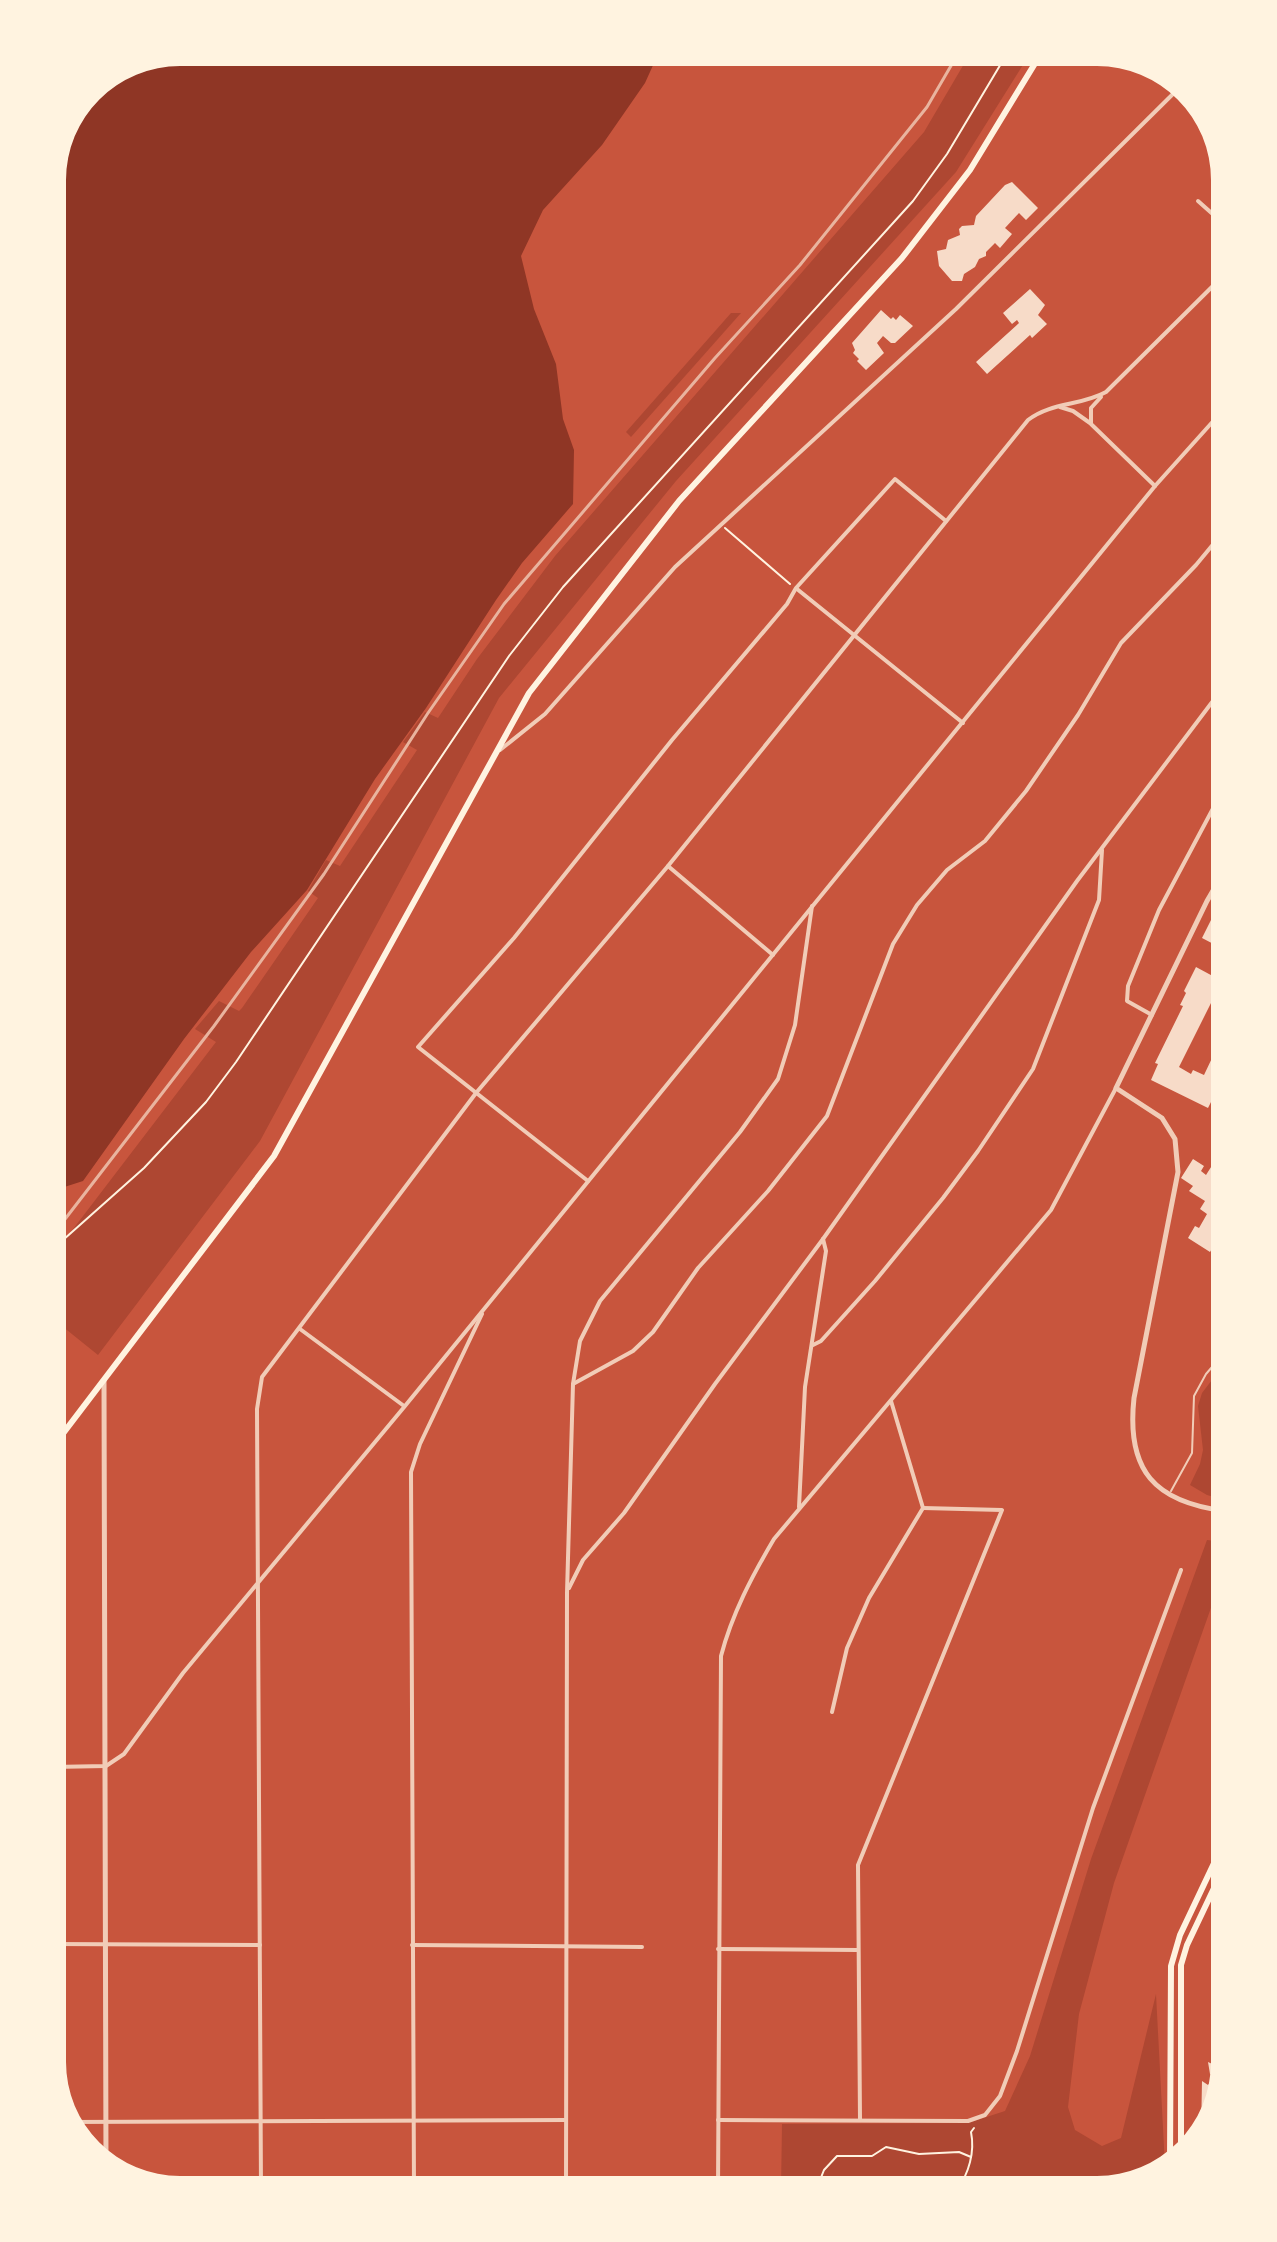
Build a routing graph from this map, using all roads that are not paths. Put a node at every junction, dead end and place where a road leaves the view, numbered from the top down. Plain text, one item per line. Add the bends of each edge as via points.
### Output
1 (1034, 66) edge
2 (1173, 95) edge
3 (1198, 201) dead end
4 (1211, 213) edge
5 (1211, 288) edge
6 (1106, 392) junction
7 (1057, 406) junction
8 (1091, 424) junction
9 (1211, 424) edge
10 (1155, 486) junction
11 (946, 521) junction
12 (1211, 547) edge
13 (796, 588) junction
14 (854, 634) junction
15 (1211, 704) edge
16 (963, 723) junction
17 (495, 754) junction
18 (1211, 812) edge
19 (1102, 848) junction
20 (668, 866) junction
21 (1211, 898) edge
22 (812, 904) junction
23 (774, 955) junction
24 (1152, 1015) junction
25 (1116, 1088) junction
26 (476, 1093) junction
27 (588, 1181) junction
28 (823, 1239) junction
29 (485, 1308) junction
30 (300, 1329) junction
31 (813, 1345) junction
32 (1211, 1368) edge
33 (104, 1380) junction
34 (573, 1384) junction
35 (891, 1401) junction
36 (405, 1406) junction
37 (66, 1430) edge
38 (1169, 1496) junction
39 (799, 1508) junction
40 (923, 1508) junction
41 (1211, 1509) edge
42 (1181, 1570) dead end
43 (259, 1580) junction
44 (567, 1593) junction
45 (832, 1712) dead end
46 (106, 1766) junction
47 (66, 1767) edge
48 (1211, 1870) edge
49 (1211, 1894) edge
50 (66, 1944) edge
51 (106, 1944) junction
52 (260, 1945) junction
53 (412, 1945) junction
54 (565, 1945) junction
55 (642, 1947) dead end
56 (718, 1949) junction
57 (858, 1950) junction
58 (414, 2120) junction
59 (566, 2120) junction
60 (718, 2120) junction
61 (860, 2120) junction
62 (107, 2121) junction
63 (262, 2121) junction
64 (83, 2122) edge
65 (1181, 2139) edge
66 (106, 2149) edge
67 (1170, 2149) edge
68 (261, 2176) edge
69 (414, 2176) edge
70 (566, 2176) edge
71 (718, 2176) edge

1 - 17 main road via 996,131 902,258 679,501 529,693
2 - 17 street via 956,309 675,567 545,714
3 - 4 street
5 - 6 street
6 - 7 street
6 - 8 street via 1091,408
7 - 8 street
7 - 11 street via 1028,420
8 - 10 street
9 - 10 street
10 - 16 street
11 - 13 street via 895,479
11 - 14 street
12 - 34 street via 1121,643 1034,780 985,841 947,870 917,905 893,944 827,1116 698,1268 653,1332 633,1351
13 - 14 street
13 - 26 street via 514,938 418,1047
14 - 16 street
14 - 20 street
15 - 19 street
16 - 22 street
17 - 33 main road via 274,1156
18 - 24 street via 1159,910 1128,986 1127,1001
19 - 28 street
19 - 31 street via 1099,900 1033,1069 935,1208
20 - 23 street
20 - 26 street
21 - 24 street
22 - 23 street
22 - 34 street via 795,1025 778,1079 600,1301 580,1341
23 - 27 street
24 - 25 street
25 - 35 street via 1051,1210
25 - 38 street via 1162,1118 1175,1139 1178,1172 1132,1410 1138,1458
26 - 27 street
26 - 30 street
27 - 29 street
28 - 31 street via 826,1251
28 - 44 street via 624,1513 583,1560
29 - 36 street
29 - 53 street via 411,1472
30 - 36 street
30 - 43 street via 262,1377 257,1409
31 - 39 street via 805,1387
32 - 38 lane via 1194,1396 1192,1453
33 - 37 main road
33 - 46 street
34 - 44 street
35 - 39 street
35 - 40 street
36 - 43 street
38 - 41 street
39 - 56 street via 758,1566 721,1656
40 - 45 street via 869,1598 847,1648
40 - 57 street via 1002,1510 858,1865
42 - 61 street via 1093,1808 1000,2096 985,2115 968,2121
43 - 46 street via 124,1754
43 - 52 street
44 - 54 street
46 - 47 street
46 - 51 street
48 - 67 main road via 1171,1966
49 - 65 main road via 1181,1965
50 - 51 street
51 - 52 street
51 - 62 street
52 - 63 street
53 - 54 street
53 - 58 street
54 - 55 street
54 - 59 street
56 - 57 street
56 - 60 street
57 - 61 street
58 - 59 street
58 - 63 street
58 - 69 street
59 - 70 street
60 - 61 street
60 - 71 street
62 - 63 street
62 - 64 street
62 - 66 street
63 - 68 street

